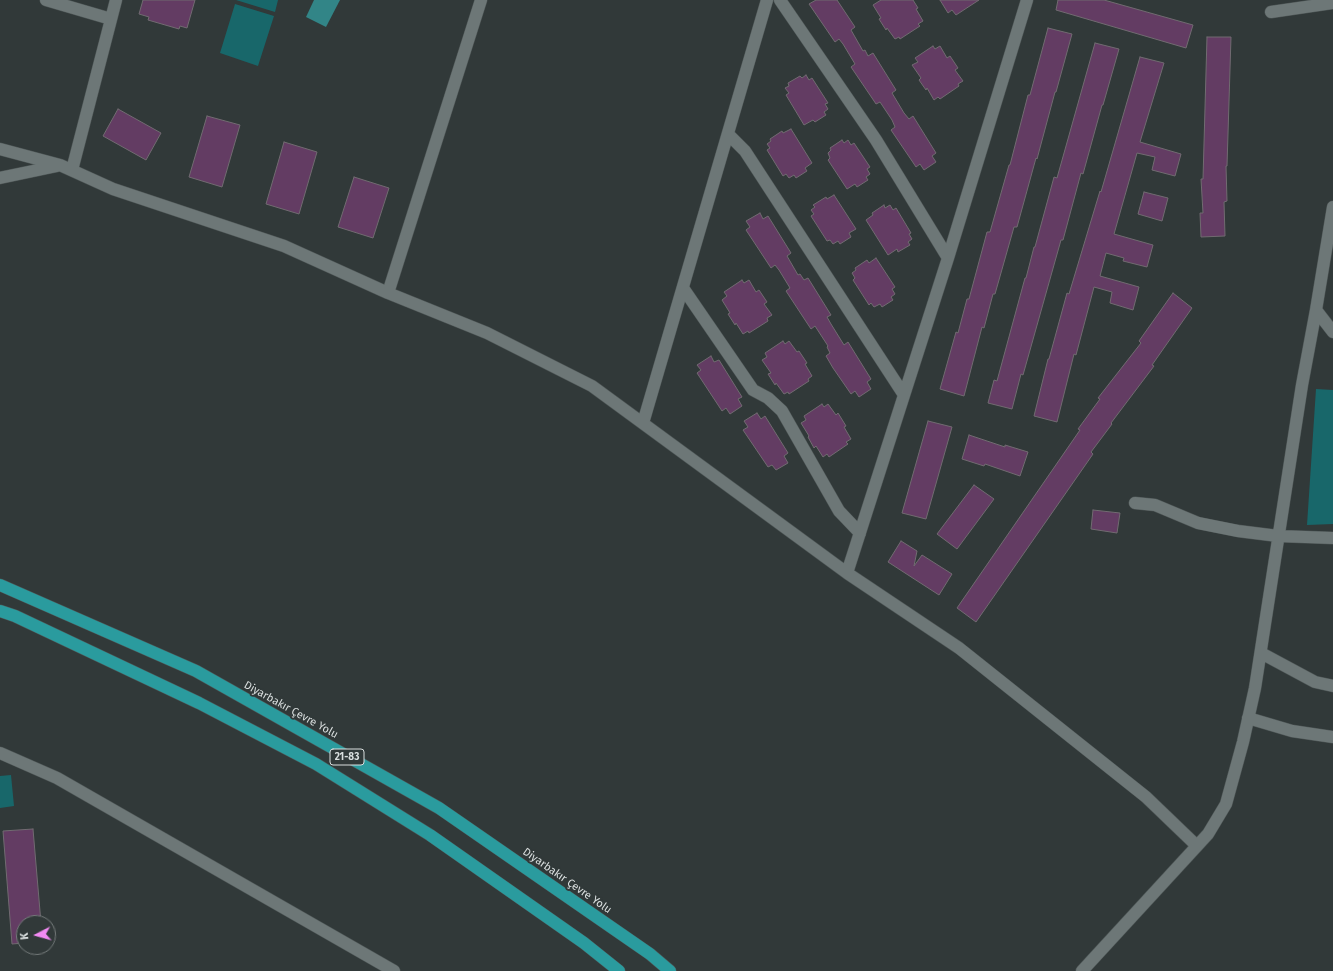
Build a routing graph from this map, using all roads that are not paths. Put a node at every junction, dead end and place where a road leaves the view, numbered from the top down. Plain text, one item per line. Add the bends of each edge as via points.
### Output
1 (46, 0) edge
2 (116, 0) edge
3 (481, 0) edge
4 (767, 0) edge
5 (780, 0) edge
6 (1027, 0) edge
7 (1333, 3) edge
8 (1271, 12) dead end
9 (111, 18) junction
10 (728, 134) junction
11 (0, 149) edge
12 (60, 165) junction
13 (72, 170) junction
14 (0, 178) edge
15 (1333, 207) edge
16 (1331, 236) edge
17 (948, 258) junction
18 (683, 288) junction
19 (388, 293) junction
20 (1316, 310) junction
21 (1333, 332) edge
22 (904, 395) junction
23 (643, 423) junction
24 (1135, 503) dead end
25 (860, 534) junction
26 (1278, 536) junction
27 (1333, 538) edge
28 (847, 573) junction
29 (0, 585) edge
30 (0, 611) edge
31 (1261, 653) junction
32 (1333, 686) edge
33 (1248, 718) junction
34 (1333, 737) edge
35 (0, 753) edge
36 (1197, 846) junction
37 (394, 971) edge
38 (619, 971) edge
39 (670, 971) edge
40 (1082, 971) edge

1 - 9 street
2 - 9 street
3 - 19 street
4 - 10 street
5 - 17 street via 876,140
6 - 17 street
7 - 8 street
9 - 13 street
10 - 18 street
10 - 22 street via 745,151
11 - 12 street
12 - 13 street
12 - 14 street
13 - 19 street via 113,189 284,246
15 - 16 street
16 - 20 street
17 - 22 street
18 - 23 street
18 - 25 street via 753,390 768,398 782,411 839,510
19 - 23 street via 487,333 585,382
20 - 21 street
20 - 26 street
22 - 25 street
23 - 28 street
24 - 26 street via 1155,504 1198,523
25 - 28 street
26 - 27 street
26 - 31 street
28 - 36 street via 959,648 1146,797
29 - 39 highway, Diyarbakır Çevre Yolu / 21-83 via 196,671 439,808 650,954
30 - 38 highway, 21-83 via 199,703 316,764 430,835 584,943
31 - 32 street via 1315,682
31 - 33 street
33 - 34 street via 1292,731
33 - 36 street via 1226,804 1208,834
35 - 37 street via 57,778
36 - 40 street

